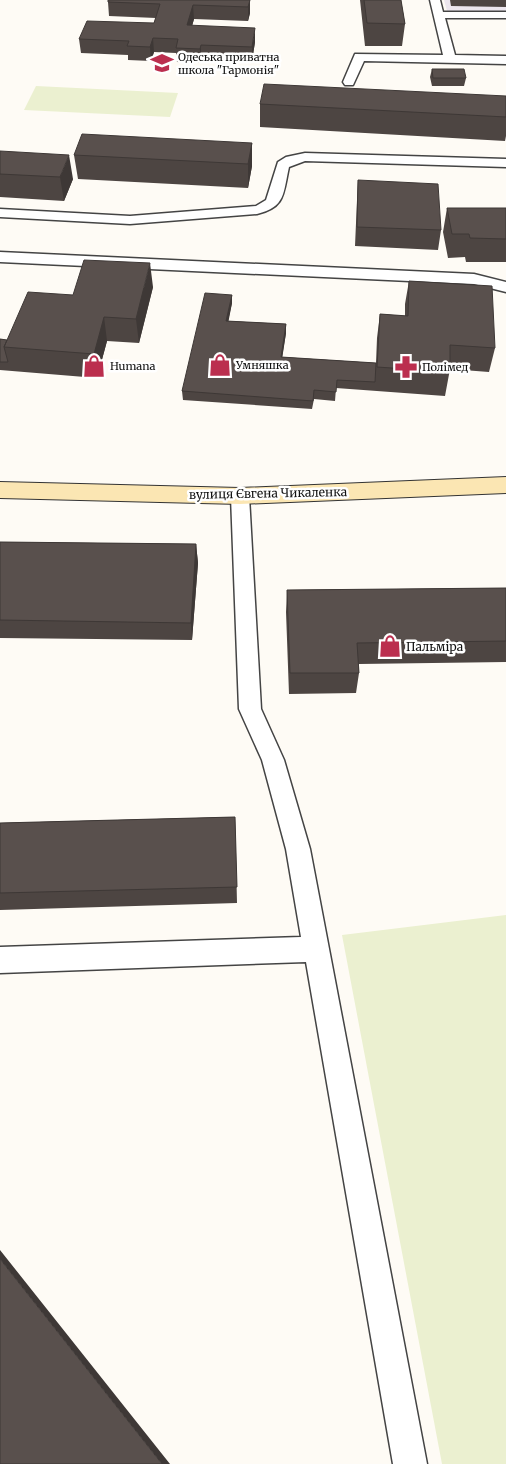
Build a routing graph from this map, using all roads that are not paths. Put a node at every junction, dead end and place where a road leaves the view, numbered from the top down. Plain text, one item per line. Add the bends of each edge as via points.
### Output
1 (435, 0) edge
2 (439, 15) junction
3 (506, 15) edge
4 (450, 59) junction
5 (506, 60) edge
6 (349, 82) dead end
7 (506, 163) edge
8 (0, 214) edge
9 (0, 257) edge
10 (506, 287) edge
11 (506, 485) edge
12 (0, 490) edge
13 (240, 496) junction
14 (317, 949) junction
15 (0, 960) edge
16 (410, 1464) edge

1 - 2 lane
2 - 3 lane
2 - 4 lane
4 - 5 lane
4 - 6 lane via 359,57
7 - 8 lane via 304,157 283,166 273,202 257,210 130,220
9 - 10 lane via 474,279
11 - 13 main road, вулиця Євгена Чикаленка
12 - 13 main road, вулиця Євгена Чикаленка
13 - 14 lane via 250,709 273,760 298,849
14 - 15 lane
14 - 16 lane

